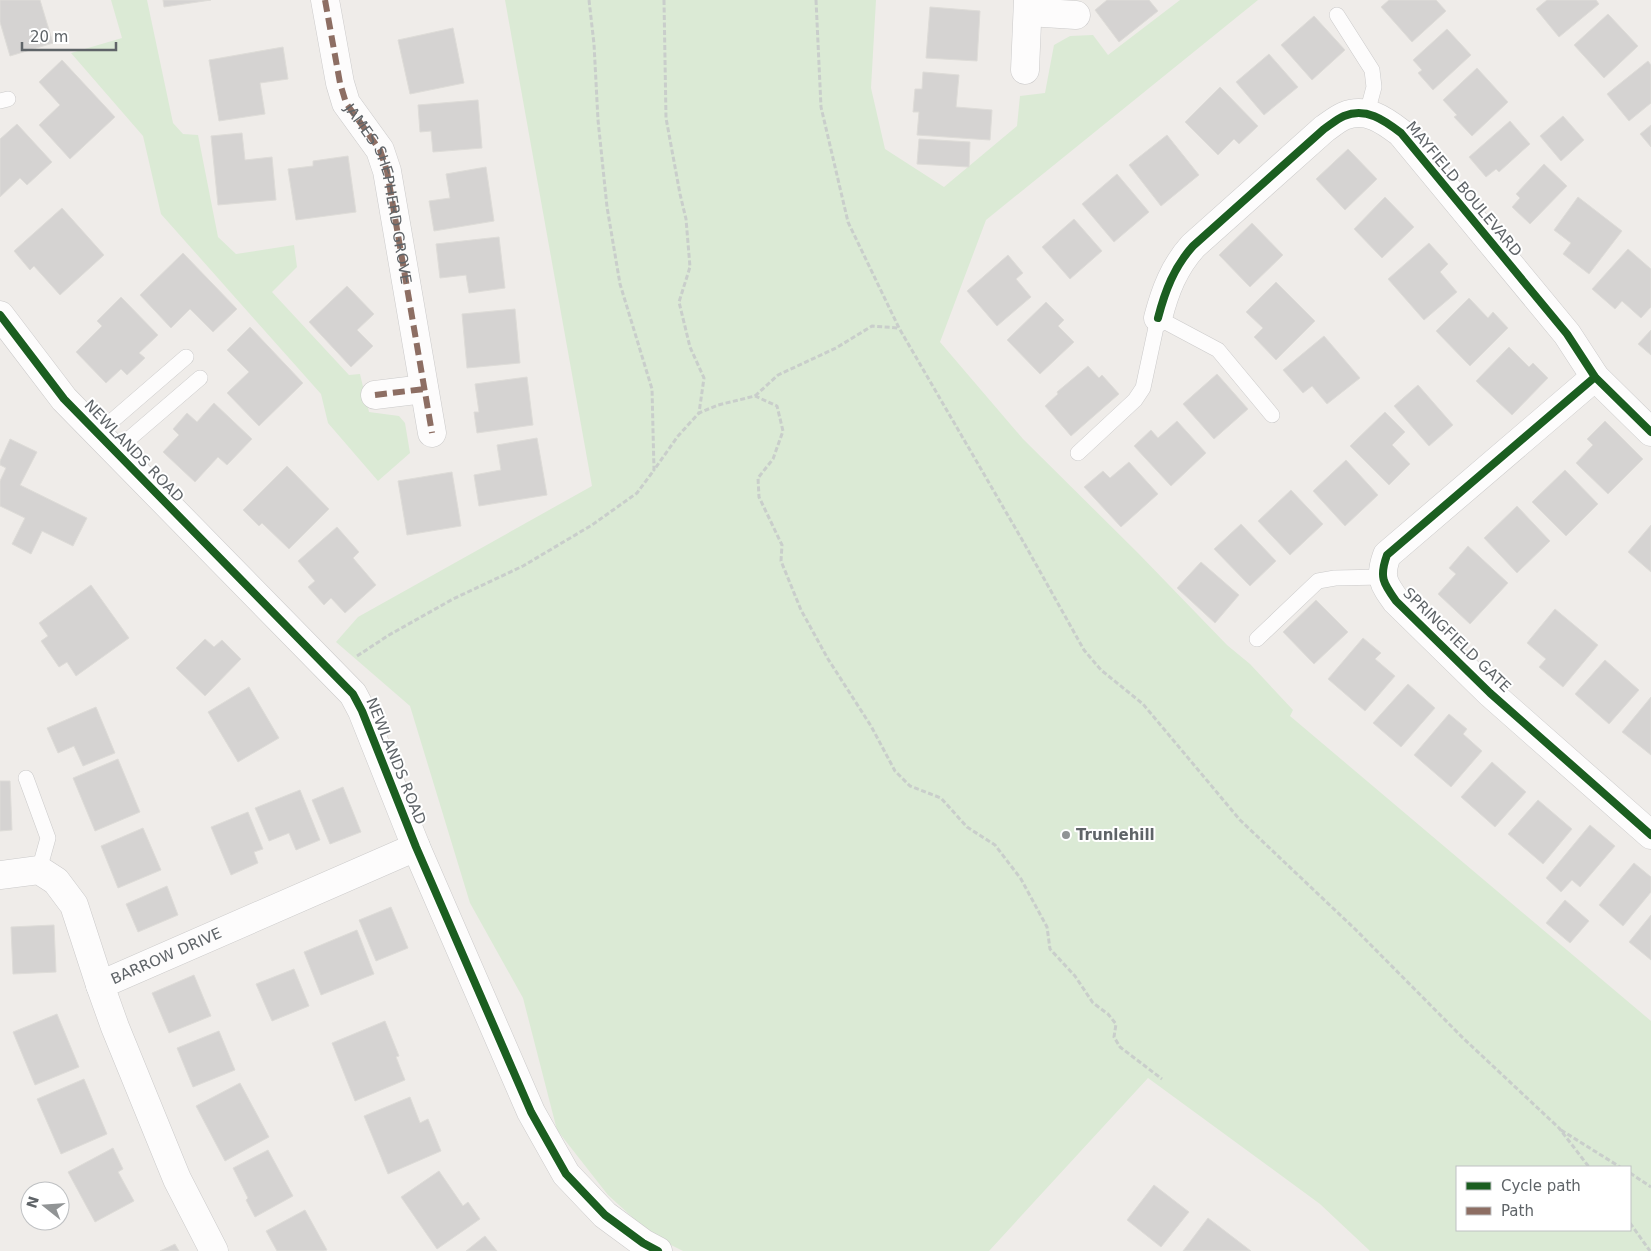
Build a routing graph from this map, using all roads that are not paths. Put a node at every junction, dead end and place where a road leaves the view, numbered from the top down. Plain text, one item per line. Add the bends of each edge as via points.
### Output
1 (325, 0) edge
2 (1028, 6) edge
3 (1076, 15) dead end
4 (1336, 15) dead end
5 (1025, 70) dead end
6 (1367, 113) junction
7 (0, 315) edge
8 (1158, 318) junction
9 (186, 357) dead end
10 (1595, 377) junction
11 (200, 378) dead end
12 (424, 389) junction
13 (375, 395) dead end
14 (1272, 415) dead end
15 (1651, 432) edge
16 (432, 433) dead end
17 (106, 442) junction
18 (1078, 453) dead end
19 (1382, 577) junction
20 (1257, 639) dead end
21 (26, 778) dead end
22 (1651, 835) edge
23 (416, 847) junction
24 (40, 870) junction
25 (0, 875) edge
26 (100, 985) junction
27 (214, 1251) edge
28 (658, 1251) edge

1 - 12 street, JAMES SHEPHERD GROVE via 346,102 380,150 387,171
2 - 3 street
2 - 5 street
4 - 6 lane via 1372,70 1374,87
6 - 8 street via 1345,116 1324,129 1193,246 1181,259 1171,279
6 - 10 street, MAYFIELD BOULEVARD via 1384,120 1401,133 1567,334
7 - 17 street, NEWLANDS ROAD via 64,399
8 - 14 lane via 1218,350
8 - 18 lane via 1143,388 1135,400
9 - 17 lane
10 - 15 street, MAYFIELD BOULEVARD
10 - 19 street via 1388,555
11 - 17 lane
12 - 13 street
12 - 16 street, JAMES SHEPHERD GROVE
17 - 23 street, NEWLANDS ROAD via 353,694
19 - 20 lane via 1318,581
19 - 22 street, SPRINGFIELD GATE via 1396,601 1490,693
21 - 24 lane via 48,838
23 - 26 street, BARROW DRIVE
23 - 28 street, NEWLANDS ROAD via 531,1112 566,1174 605,1215
24 - 25 street
24 - 26 street via 56,881 74,905
26 - 27 street, BARROW DRIVE via 177,1180

